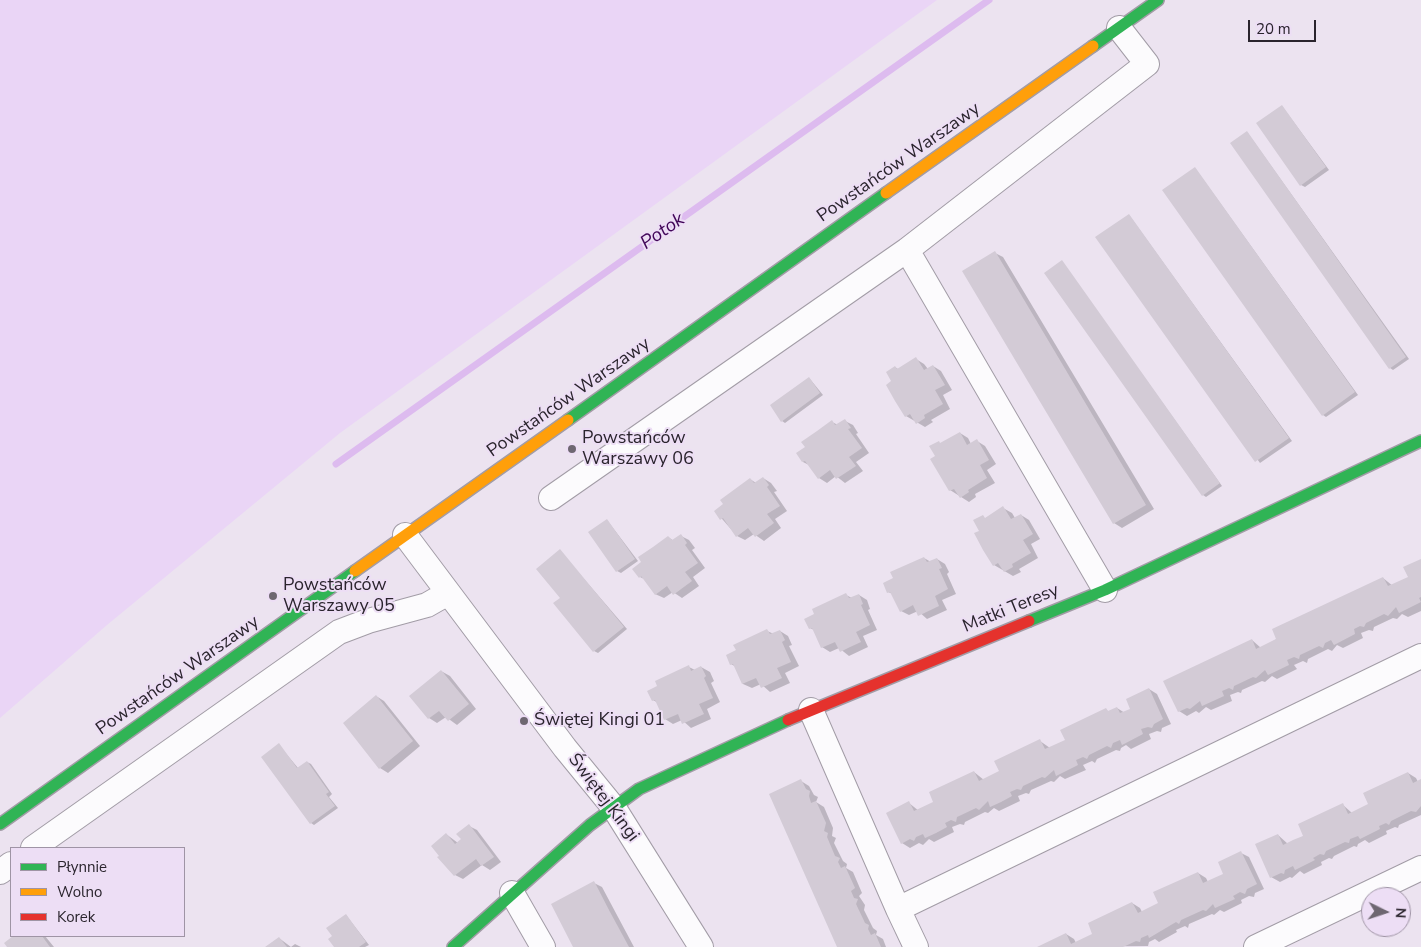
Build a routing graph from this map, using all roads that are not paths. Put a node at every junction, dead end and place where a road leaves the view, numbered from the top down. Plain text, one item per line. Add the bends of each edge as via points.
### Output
1 (1158, 0) edge
2 (1119, 28) junction
3 (907, 250) junction
4 (1421, 441) edge
5 (551, 498) dead end
6 (405, 535) junction
7 (1105, 590) junction
8 (448, 593) junction
9 (1421, 656) edge
10 (811, 710) junction
11 (614, 808) junction
12 (0, 824) edge
13 (34, 847) edge
14 (1421, 868) edge
15 (512, 893) junction
16 (898, 909) junction
17 (453, 947) edge
18 (543, 947) edge
19 (701, 947) edge
20 (916, 947) edge
21 (1256, 947) edge

1 - 2 street, Powstańców Warszawy
2 - 3 street via 1147,64
2 - 6 street, Powstańców Warszawy
3 - 5 street
3 - 7 street
4 - 7 street, Matki Teresy
6 - 8 street, Świętej Kingi
6 - 12 street, Powstańców Warszawy
7 - 10 street, Matki Teresy
8 - 11 street, Świętej Kingi
8 - 13 street via 428,605 368,620 338,632
9 - 16 street
10 - 11 street, Matki Teresy via 639,789
10 - 16 street
11 - 15 street, Matki Teresy via 590,824
11 - 19 street, Świętej Kingi
14 - 21 street
15 - 17 street, Matki Teresy
15 - 18 street
16 - 20 street

